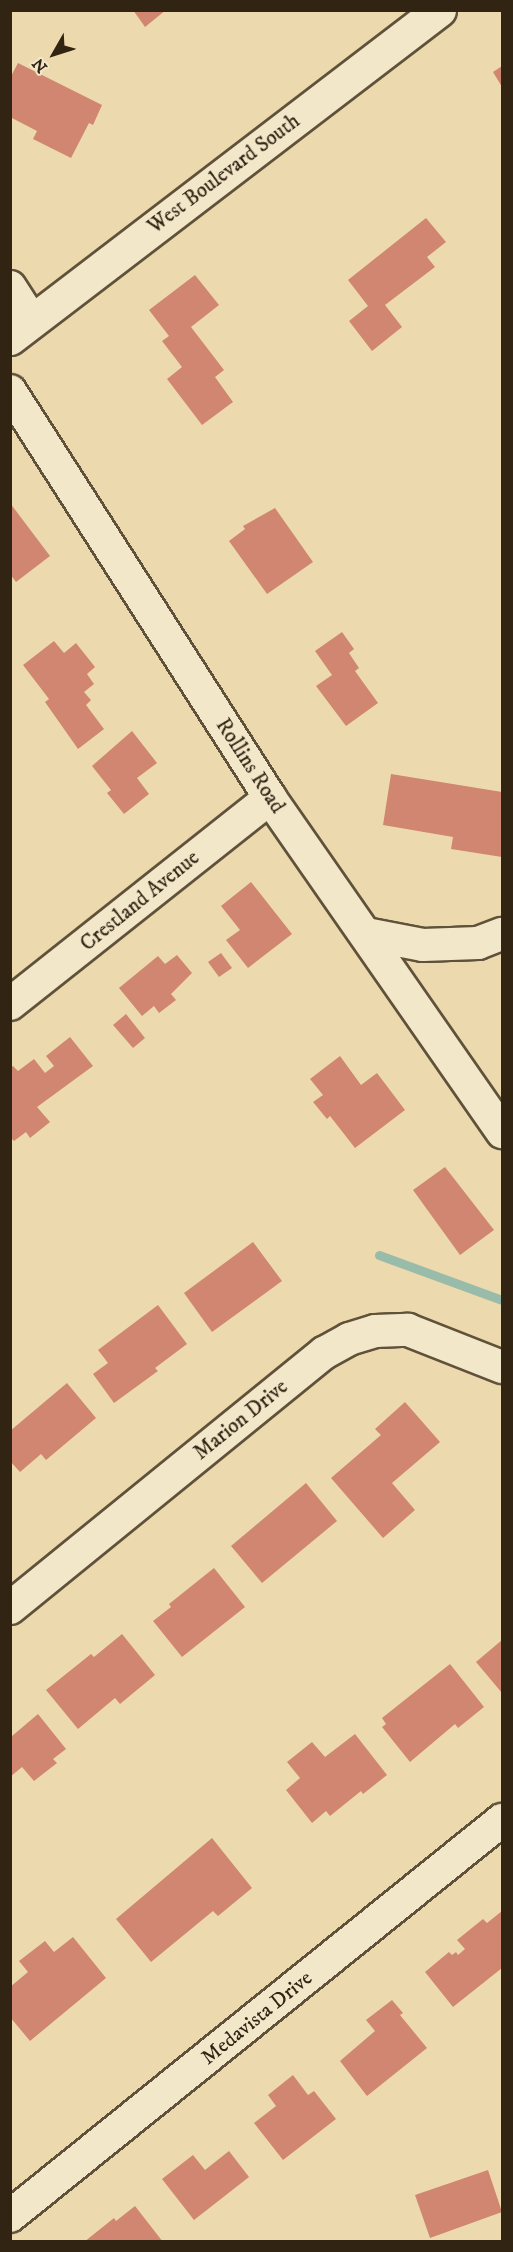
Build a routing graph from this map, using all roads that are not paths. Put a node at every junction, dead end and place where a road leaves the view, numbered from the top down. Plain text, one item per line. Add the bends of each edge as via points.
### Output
1 (439, 10) edge
2 (10, 287) edge
3 (21, 330) edge
4 (10, 391) edge
5 (270, 798) junction
6 (366, 934) junction
7 (502, 934) edge
8 (10, 1004) edge
9 (502, 1132) edge
10 (502, 1367) edge
11 (10, 1608) edge
12 (502, 1820) edge
13 (10, 2216) edge

1 - 3 main road, West Boulevard South
2 - 3 street
4 - 5 street, Rollins Road
5 - 6 street, Rollins Road
5 - 8 street, Crestland Avenue
6 - 7 street via 423,945 478,943
6 - 9 street, Rollins Road
10 - 11 street, Marion Drive via 408,1330 375,1331 349,1339 324,1353
12 - 13 street, Medavista Drive

